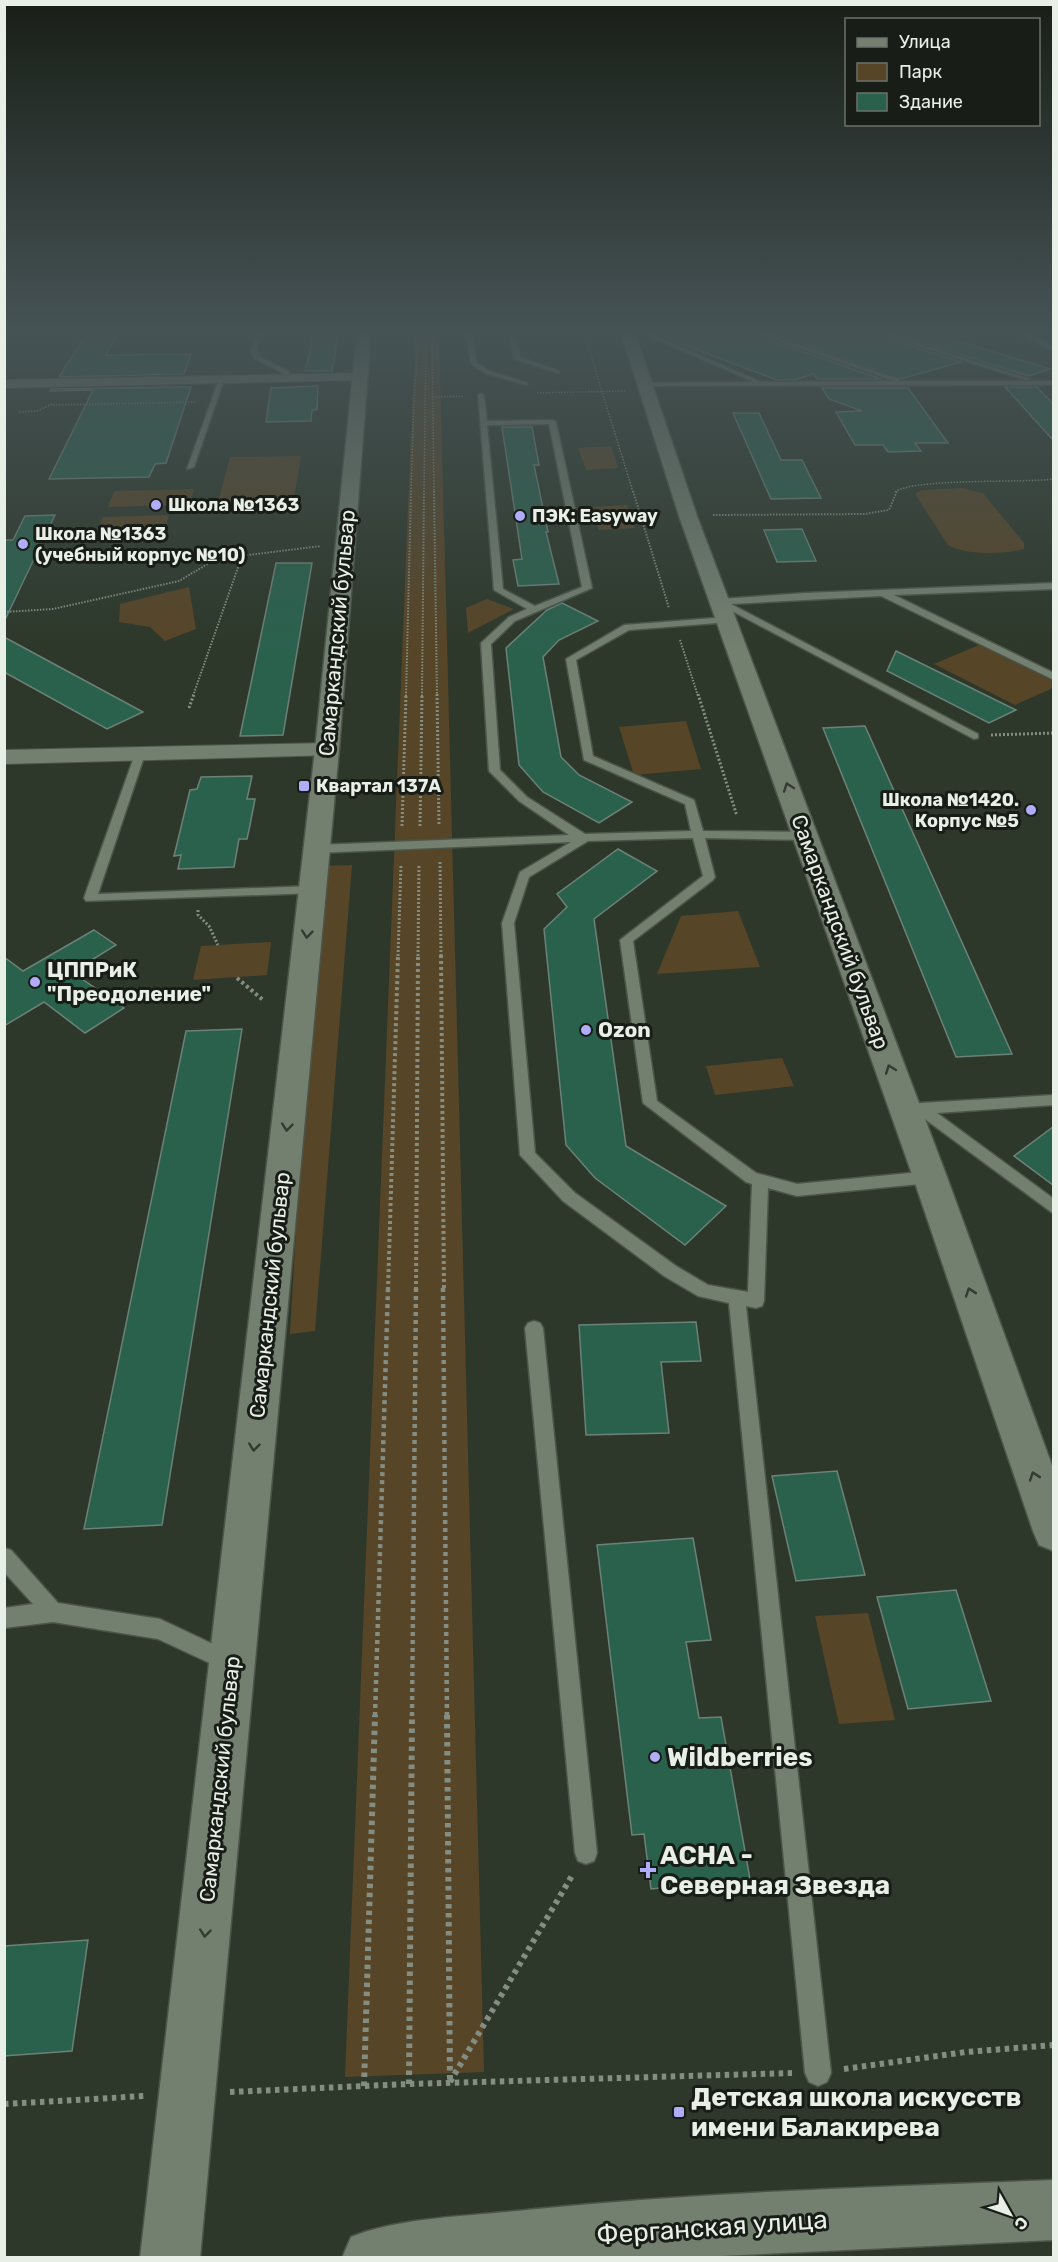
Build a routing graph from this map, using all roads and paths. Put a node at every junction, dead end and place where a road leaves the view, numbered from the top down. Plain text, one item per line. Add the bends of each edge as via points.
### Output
1 (199, 439) edge
2 (354, 439) edge
3 (413, 439) edge
4 (425, 439) edge
5 (434, 439) edge
6 (484, 439) edge
7 (555, 439) edge
8 (617, 439) edge
9 (663, 439) edge
10 (190, 467) dead end
11 (1053, 479) edge
12 (688, 516) junction
13 (345, 543) junction
14 (242, 556) junction
15 (1051, 588) edge
16 (881, 593) junction
17 (533, 609) junction
18 (723, 611) junction
19 (4, 612) edge
20 (674, 624) junction
21 (1053, 677) edge
22 (189, 708) dead end
23 (974, 736) dead end
24 (327, 750) junction
25 (141, 754) junction
26 (4, 757) edge
27 (699, 834) junction
28 (742, 834) junction
29 (806, 836) junction
30 (584, 838) junction
31 (440, 842) junction
32 (419, 843) junction
33 (401, 844) junction
34 (316, 849) junction
35 (311, 890) junction
36 (199, 907) dead end
37 (218, 945) dead end
38 (237, 978) dead end
39 (263, 1000) dead end
40 (1053, 1100) edge
41 (912, 1109) junction
42 (930, 1177) junction
43 (760, 1180) junction
44 (1053, 1208) edge
45 (737, 1298) junction
46 (534, 1328) dead end
47 (1053, 1531) edge
48 (4, 1557) edge
49 (53, 1612) junction
50 (4, 1618) edge
51 (232, 1664) junction
52 (586, 1853) joint
53 (1053, 2045) edge
54 (818, 2073) junction
55 (450, 2083) junction
56 (364, 2086) dead end
57 (1053, 2210) edge
58 (457, 2252) edge
59 (170, 2258) edge
60 (372, 2258) edge

1 - 10 lane
2 - 13 street, Самаркандский бульвар
3 - 33 path
4 - 32 path
5 - 31 path
6 - 17 lane via 499,590
7 - 17 lane via 587,588
8 - 20 path
9 - 12 street, Самаркандский бульвар
11 - 12 path via 916,484 892,494 889,510 864,514
12 - 18 street, Самаркандский бульвар
13 - 14 path
13 - 24 street, Самаркандский бульвар
14 - 19 path via 216,559 178,581 53,609
14 - 22 path
15 - 16 lane
16 - 18 lane
16 - 21 lane
17 - 30 lane via 512,619 486,643 495,771 523,799
18 - 20 lane
18 - 23 lane
29 -> 18 street, Самаркандский бульвар
20 - 27 lane via 627,627 571,659 588,758 690,802
20 - 28 path
24 - 25 street
24 - 34 street, Самаркандский бульвар
25 - 26 street
25 - 35 lane via 90,898
27 - 28 lane
27 - 30 lane
27 - 43 lane via 709,877 626,940 650,1103 751,1178
28 - 29 lane
41 -> 29 street, Самаркандский бульвар
30 - 31 lane
30 - 45 lane via 524,875 508,923 528,1155 569,1197 670,1271 704,1292
31 - 32 lane
31 - 55 path
32 - 33 lane
32 - 55 path via 408,2084
33 - 34 lane
33 - 56 path
34 - 35 street, Самаркандский бульвар
35 -> 51 street, Самаркандский бульвар
36 - 37 path via 198,915 209,926
38 - 39 path
40 - 41 lane
41 - 42 street, Самаркандский бульвар
41 - 44 lane
42 - 43 lane via 796,1190
47 -> 42 street, Самаркандский бульвар
43 - 45 lane via 756,1302
45 - 54 lane
46 - 52 lane
48 - 49 lane
49 - 50 lane
49 - 51 lane via 160,1629
51 -> 59 street, Самаркандский бульвар
52 - 55 path
53 - 54 path via 966,2052
54 - 55 path
57 - 58 street, Ферганская улица via 801,2219
58 - 60 street, Ферганская улица

